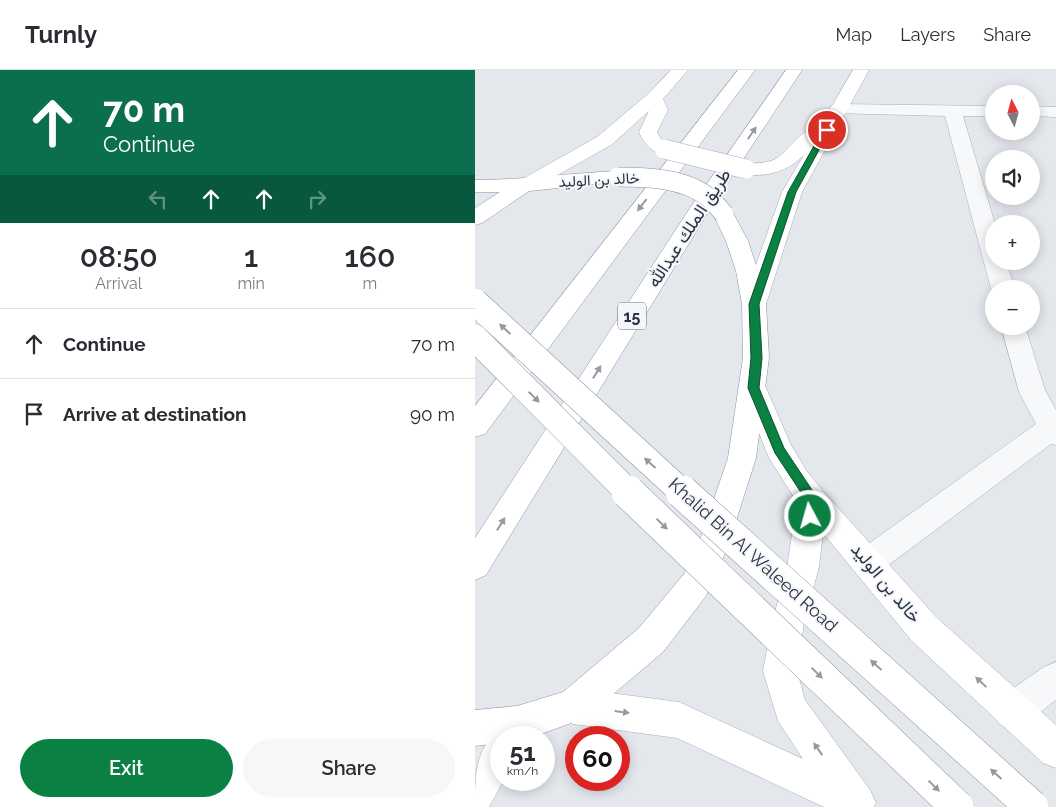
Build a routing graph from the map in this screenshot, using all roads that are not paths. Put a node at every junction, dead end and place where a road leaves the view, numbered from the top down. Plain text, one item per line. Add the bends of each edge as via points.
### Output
1 (680, 70) edge
2 (741, 70) edge
3 (747, 70) edge
4 (795, 70) edge
5 (861, 70) edge
6 (654, 98) junction
7 (721, 104) junction
8 (839, 109) junction
9 (952, 110) junction
10 (985, 111) edge
11 (1040, 111) edge
12 (1056, 112) edge
13 (827, 130) junction
14 (475, 186) edge
15 (524, 186) junction
16 (475, 218) edge
17 (985, 226) edge
18 (475, 302) edge
19 (754, 304) junction
20 (1016, 335) edge
21 (475, 338) edge
22 (754, 388) junction
23 (475, 426) edge
24 (1054, 431) edge
25 (812, 499) junction
26 (868, 562) junction
27 (475, 565) edge
28 (1056, 679) edge
29 (573, 706) junction
30 (1013, 712) junction
31 (532, 726) edge
32 (475, 728) edge
33 (490, 732) edge
34 (1056, 750) edge
35 (490, 769) edge
36 (475, 794) edge
37 (859, 805) edge
38 (957, 807) edge
39 (1032, 807) edge

1 - 6 main road
2 - 7 main road
3 - 7 main road
27 -> 4 main road, طريق الملك عبدالله / 15 via 697,213
5 - 8 main road
6 - 13 main road, bridge via 659,110 648,132 653,142 664,149 746,169 784,163 802,143
6 - 15 main road via 604,141
7 -> 23 main road
8 - 9 street
8 - 13 main road
9 - 10 street
9 - 17 street
11 - 12 street
13 - 19 main road via 792,192
14 - 15 main road, خالد بن الوليد
15 - 16 main road, خالد بن الوليد
15 - 19 main road, خالد بن الوليد, bridge via 578,179 650,178 707,196 724,214 737,241
39 -> 18 main road, Khalid Bin Al Waleed Road, bridge
19 - 22 main road, خالد بن الوليد
20 - 24 street via 1032,392
21 -> 38 main road, bridge via 639,502
22 - 25 main road, خالد بن الوليد via 779,450
22 - 29 main road, خالد بن الوليد via 742,458 713,548 695,585 651,640
24 - 26 street
25 - 26 main road, خالد بن الوليد
37 -> 25 main road via 790,709 781,671 788,623 803,567
30 -> 26 main road, خالد بن الوليد via 924,629
28 - 30 street
29 - 31 main road, خالد بن الوليد
29 -> 37 main road, خالد بن الوليد via 679,720
30 - 34 main road, خالد بن الوليد
32 - 33 main road, خالد بن الوليد
35 - 36 main road

